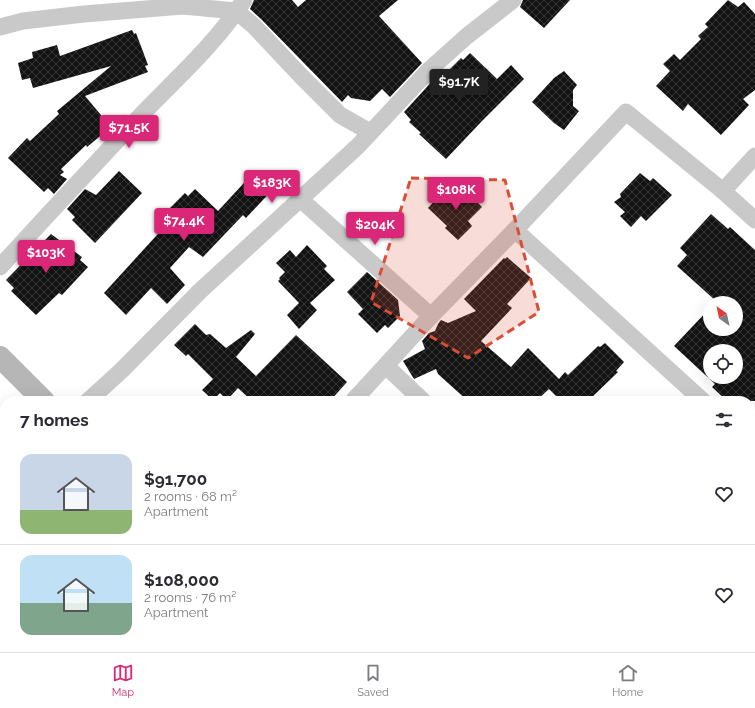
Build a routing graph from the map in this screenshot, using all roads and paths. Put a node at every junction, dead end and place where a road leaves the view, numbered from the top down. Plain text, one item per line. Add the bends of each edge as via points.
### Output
1 (513, 0) edge
2 (142, 4) edge
3 (240, 6) edge
4 (0, 27) edge
5 (370, 132) junction
6 (755, 156) edge
7 (723, 192) junction
8 (299, 198) junction
9 (755, 220) edge
10 (515, 230) junction
11 (0, 267) edge
12 (431, 316) junction
13 (0, 357) edge
14 (386, 366) junction
15 (39, 396) edge
16 (93, 396) edge
17 (358, 396) edge
18 (418, 396) edge
19 (698, 396) edge

1 - 5 street via 429,70
2 - 3 street
2 - 4 street via 23,21
3 - 5 street via 254,26 340,115
3 - 11 street via 208,46
5 - 8 street via 358,146
6 - 7 street
7 - 9 street
7 - 10 street via 626,112
8 - 12 street
8 - 16 street
10 - 12 street
10 - 19 street
12 - 14 street
13 - 15 main road
14 - 17 street
14 - 18 street

